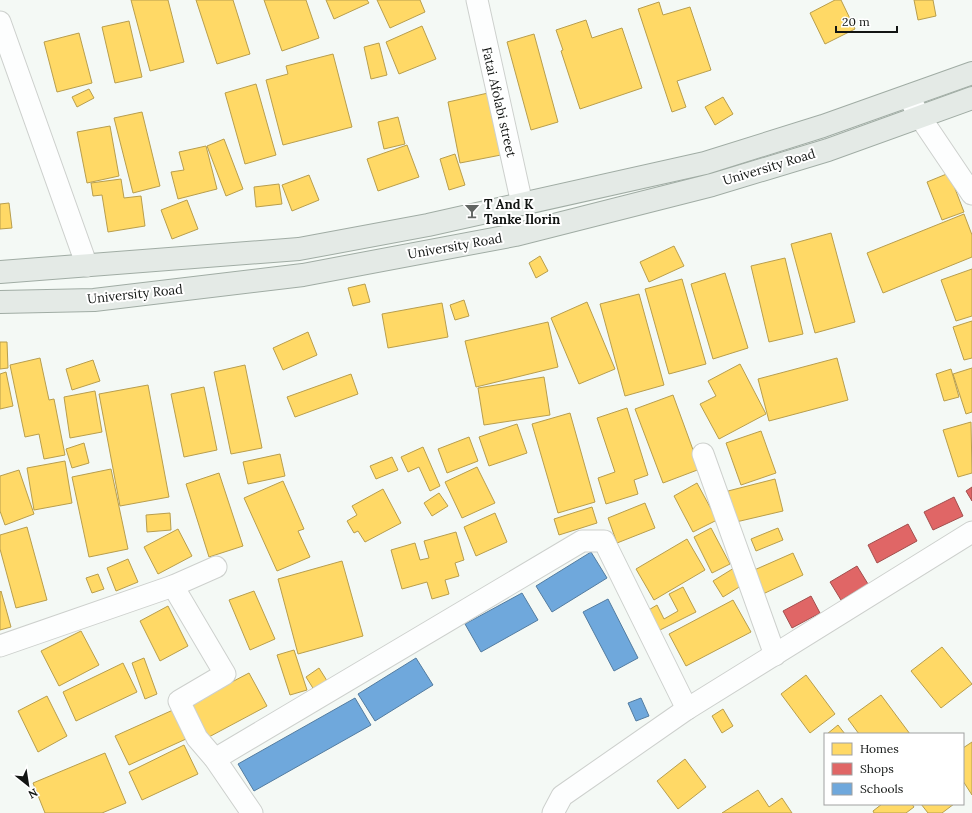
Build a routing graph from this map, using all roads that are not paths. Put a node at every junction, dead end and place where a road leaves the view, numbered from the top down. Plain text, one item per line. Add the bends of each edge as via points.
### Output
1 (477, 0) edge
2 (0, 22) edge
3 (972, 73) edge
4 (908, 96) junction
5 (972, 98) edge
6 (920, 117) junction
7 (972, 194) edge
8 (522, 204) junction
9 (87, 266) junction
10 (0, 272) edge
11 (0, 302) edge
12 (703, 454) dead end
13 (972, 532) edge
14 (216, 567) dead end
15 (173, 586) junction
16 (0, 646) edge
17 (775, 655) junction
18 (687, 709) junction
19 (214, 759) junction
20 (557, 805) edge
21 (252, 813) edge
22 (535, 813) edge

1 - 8 street, Fatai Afolabi street
2 - 9 street
3 - 4 main road, University Road
4 - 6 street
4 - 8 main road, University Road via 705,163
5 - 6 main road, University Road
6 - 7 street
6 - 11 main road, University Road via 828,150 712,185 515,235 303,275 94,300
8 - 9 main road, University Road via 299,249
9 - 10 main road, University Road
12 - 17 street
13 - 17 street
14 - 15 street
15 - 16 street
15 - 19 street via 225,674 179,701 197,738
17 - 18 street
18 - 19 street via 604,541 582,541
18 - 20 street
19 - 21 street
20 - 22 street

